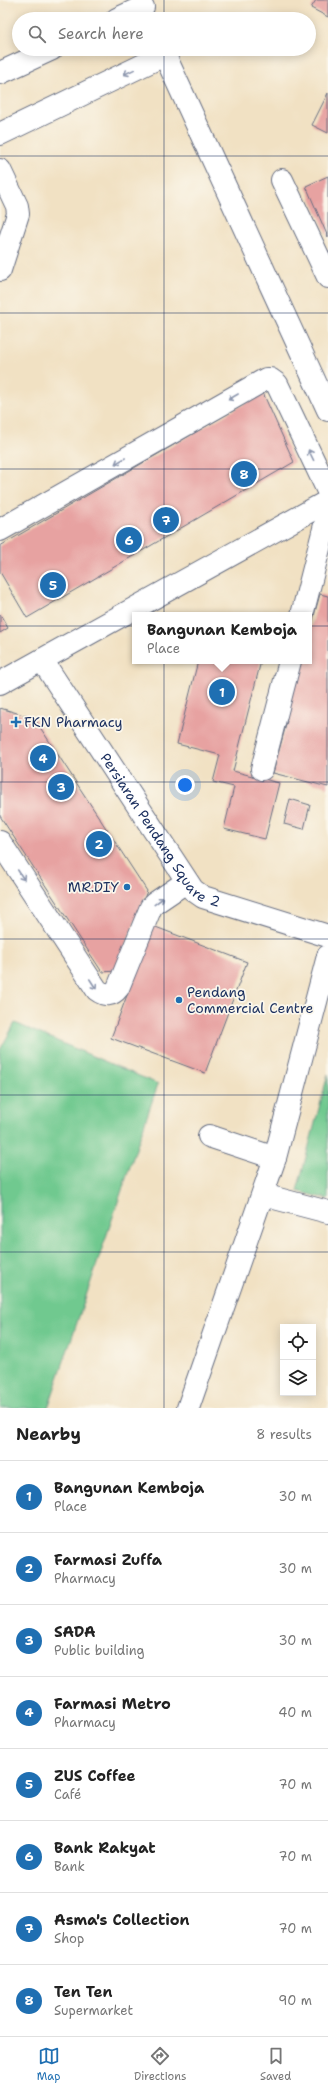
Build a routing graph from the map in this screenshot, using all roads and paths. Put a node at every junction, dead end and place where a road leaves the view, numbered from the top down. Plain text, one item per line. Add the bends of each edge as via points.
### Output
1 (37, 56) edge
2 (155, 56) edge
3 (165, 56) edge
4 (0, 73) edge
5 (0, 134) edge
6 (0, 170) edge
7 (282, 180) dead end
8 (0, 270) edge
9 (328, 277) edge
10 (328, 410) edge
11 (328, 491) edge
12 (328, 501) edge
13 (328, 514) edge
14 (0, 530) edge
15 (303, 612) edge
16 (42, 660) junction
17 (289, 664) edge
18 (0, 683) edge
19 (262, 769) dead end
20 (0, 842) edge
21 (186, 882) junction
22 (328, 936) edge
23 (328, 956) edge
24 (209, 1136) dead end
25 (275, 1158) junction
26 (263, 1195) junction
27 (328, 1212) edge
28 (188, 1408) edge

1 - 4 street
2 -> 5 street
3 - 10 street
6 - 8 street via 17,206 18,214
7 - 9 street
11 -> 14 street via 277,384 266,379
12 - 16 street
13 - 15 street
16 - 18 street
16 - 21 street, Persiaran Pendang Square 2
17 - 19 street
20 -> 21 street via 102,994 114,993 118,988 152,907
21 - 22 street, Persiaran Pendang Square 2 via 203,897
23 - 25 street
24 - 25 street
25 - 26 street
26 - 27 street
26 - 28 street

